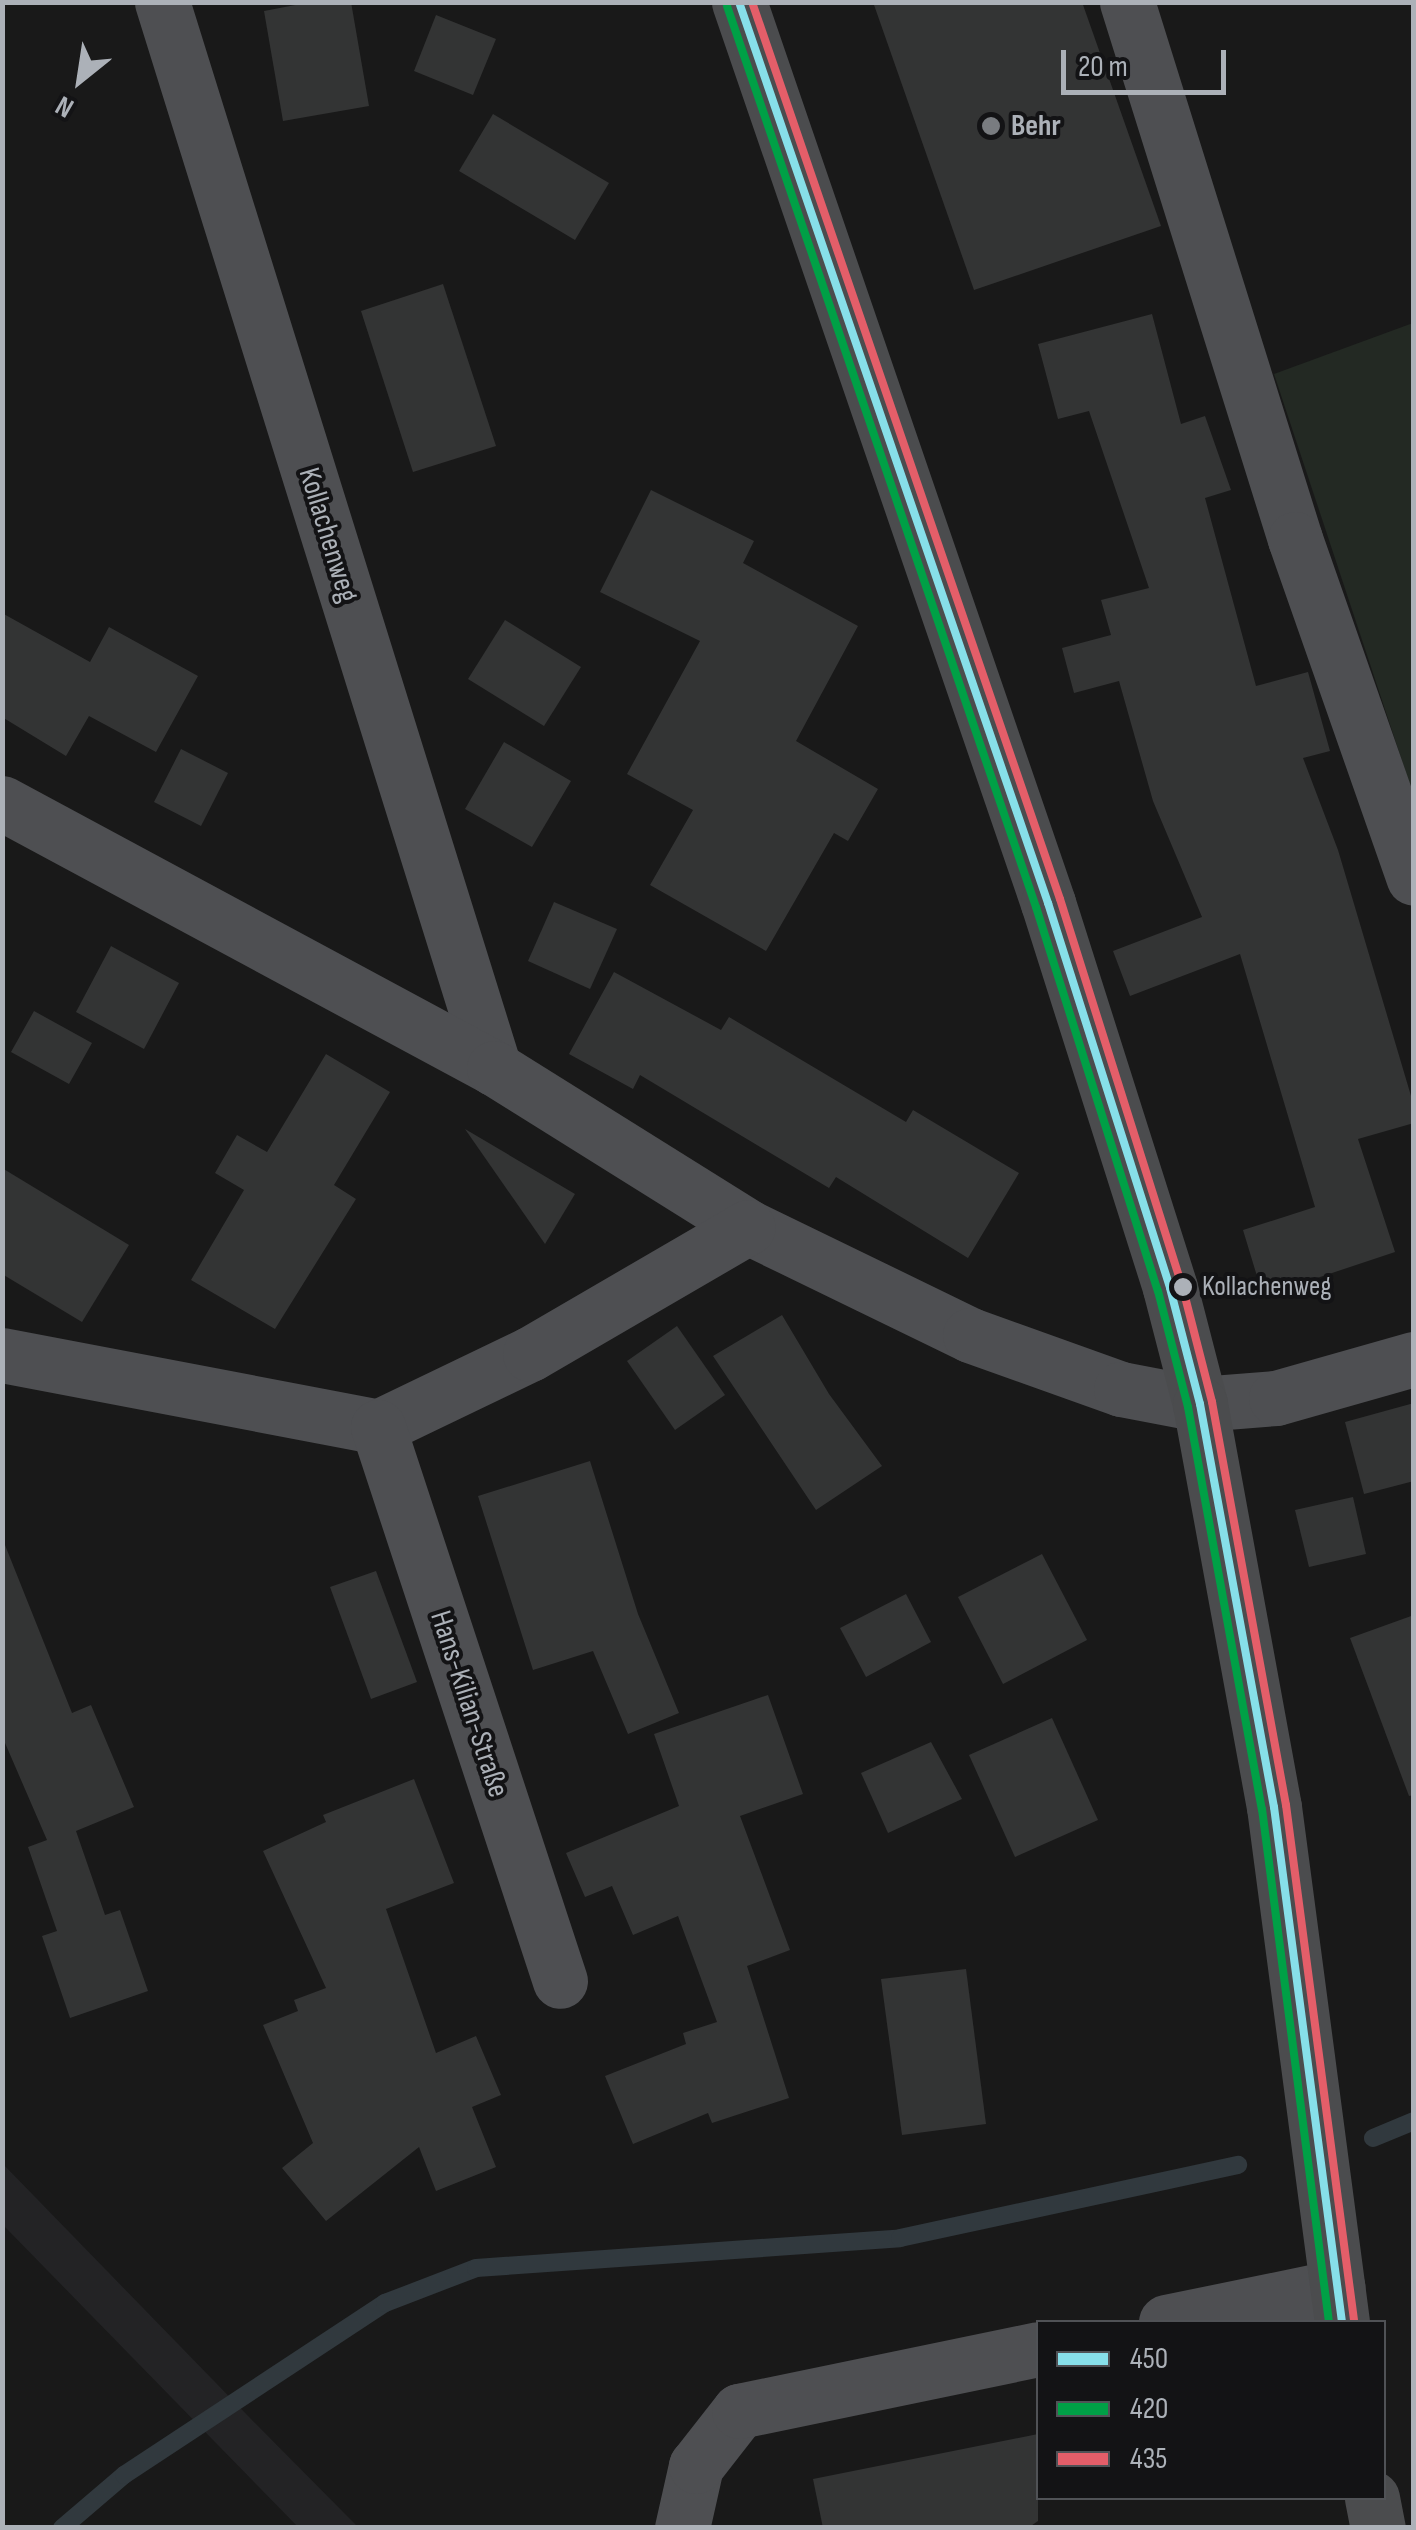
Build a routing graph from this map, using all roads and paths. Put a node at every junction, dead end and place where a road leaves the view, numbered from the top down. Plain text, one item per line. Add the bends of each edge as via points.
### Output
1 (162, 2) edge
2 (739, 2) edge
3 (1128, 2) edge
4 (2, 803) edge
5 (1414, 878) edge
6 (494, 1068) junction
7 (748, 1227) junction
8 (2, 1355) edge
9 (1414, 1359) edge
10 (1200, 1404) junction
11 (378, 1427) junction
12 (560, 1981) dead end
13 (1339, 2305) edge
14 (1186, 2320) edge
15 (1036, 2349) edge
16 (1372, 2500) edge
17 (682, 2528) edge
18 (1378, 2528) edge

1 - 6 street, Kollachenweg
2 - 10 main road via 1150,1210
3 - 5 street via 1295,540
4 - 6 street
6 - 7 street
7 - 10 street via 970,1335 1122,1389
7 - 11 street via 530,1354
8 - 11 street
9 - 10 street via 1276,1398
10 - 13 main road via 1274,1807
11 - 12 street, Hans-Kilian-Straße
13 - 14 street
15 - 17 street via 739,2411 696,2466
16 - 18 main road

